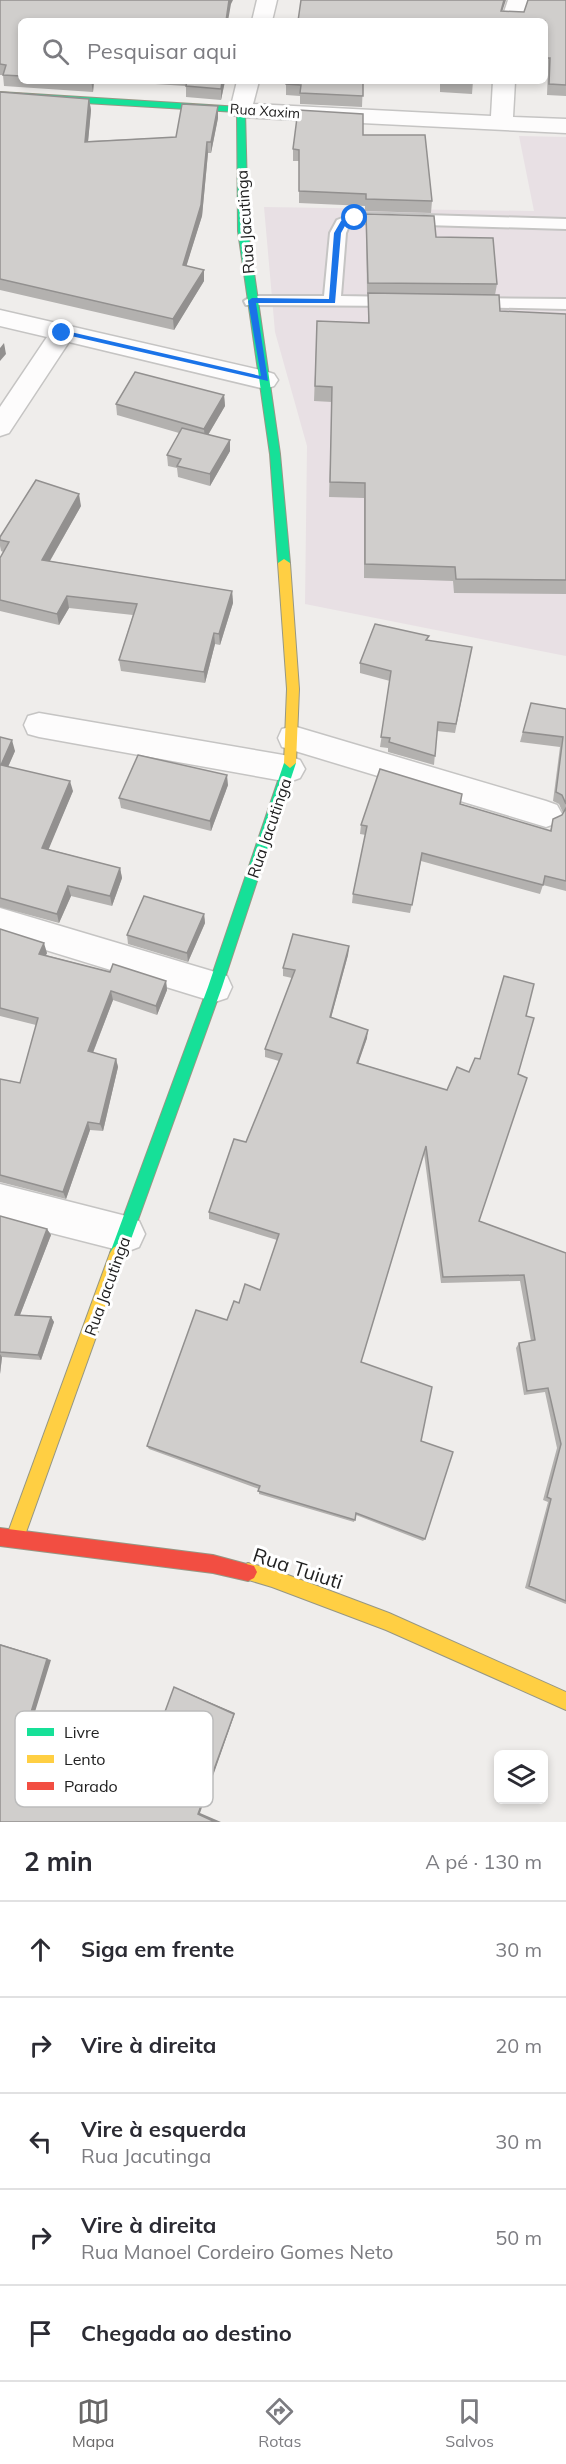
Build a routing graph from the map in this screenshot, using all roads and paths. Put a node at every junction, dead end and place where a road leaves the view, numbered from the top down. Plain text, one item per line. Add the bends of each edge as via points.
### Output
1 (267, 0) edge
2 (518, 0) edge
3 (263, 18) edge
4 (512, 18) edge
5 (247, 84) edge
6 (504, 84) edge
7 (0, 95) edge
8 (241, 110) junction
9 (501, 124) junction
10 (566, 126) edge
11 (566, 224) edge
12 (252, 301) junction
13 (332, 301) junction
14 (414, 302) edge
15 (449, 303) edge
16 (566, 304) edge
17 (0, 318) edge
18 (62, 333) junction
19 (265, 380) junction
20 (0, 427) edge
21 (39, 724) dead end
22 (294, 738) junction
23 (289, 769) junction
24 (546, 814) dead end
25 (0, 922) edge
26 (214, 987) junction
27 (0, 1202) edge
28 (126, 1234) junction
29 (0, 1538) edge
30 (15, 1538) junction
31 (566, 1701) edge

1 - 3 street
2 - 4 street
5 - 8 street, Rua Jacutinga
6 - 9 street
7 - 8 street, Rua Xaxim
8 - 9 street, Rua Xaxim
8 - 12 street, Rua Jacutinga via 243,231
9 - 10 street, Rua Xaxim
11 - 13 lane via 355,218 343,223 338,233
12 - 13 lane
12 - 19 street, Rua Jacutinga
13 - 14 lane
15 - 16 lane
17 - 18 street
18 - 19 street
18 - 20 street
19 - 22 street, Rua Jacutinga via 284,555
21 - 23 street
22 - 23 street, Rua Jacutinga
22 - 24 street
23 - 26 street, Rua Jacutinga
25 - 26 street
26 - 28 street, Rua Jacutinga
27 - 28 street
28 - 30 street, Rua Jacutinga
29 - 30 street, Rua Tuiuti
30 - 31 street, Rua Tuiuti via 213,1564 272,1578 389,1622

